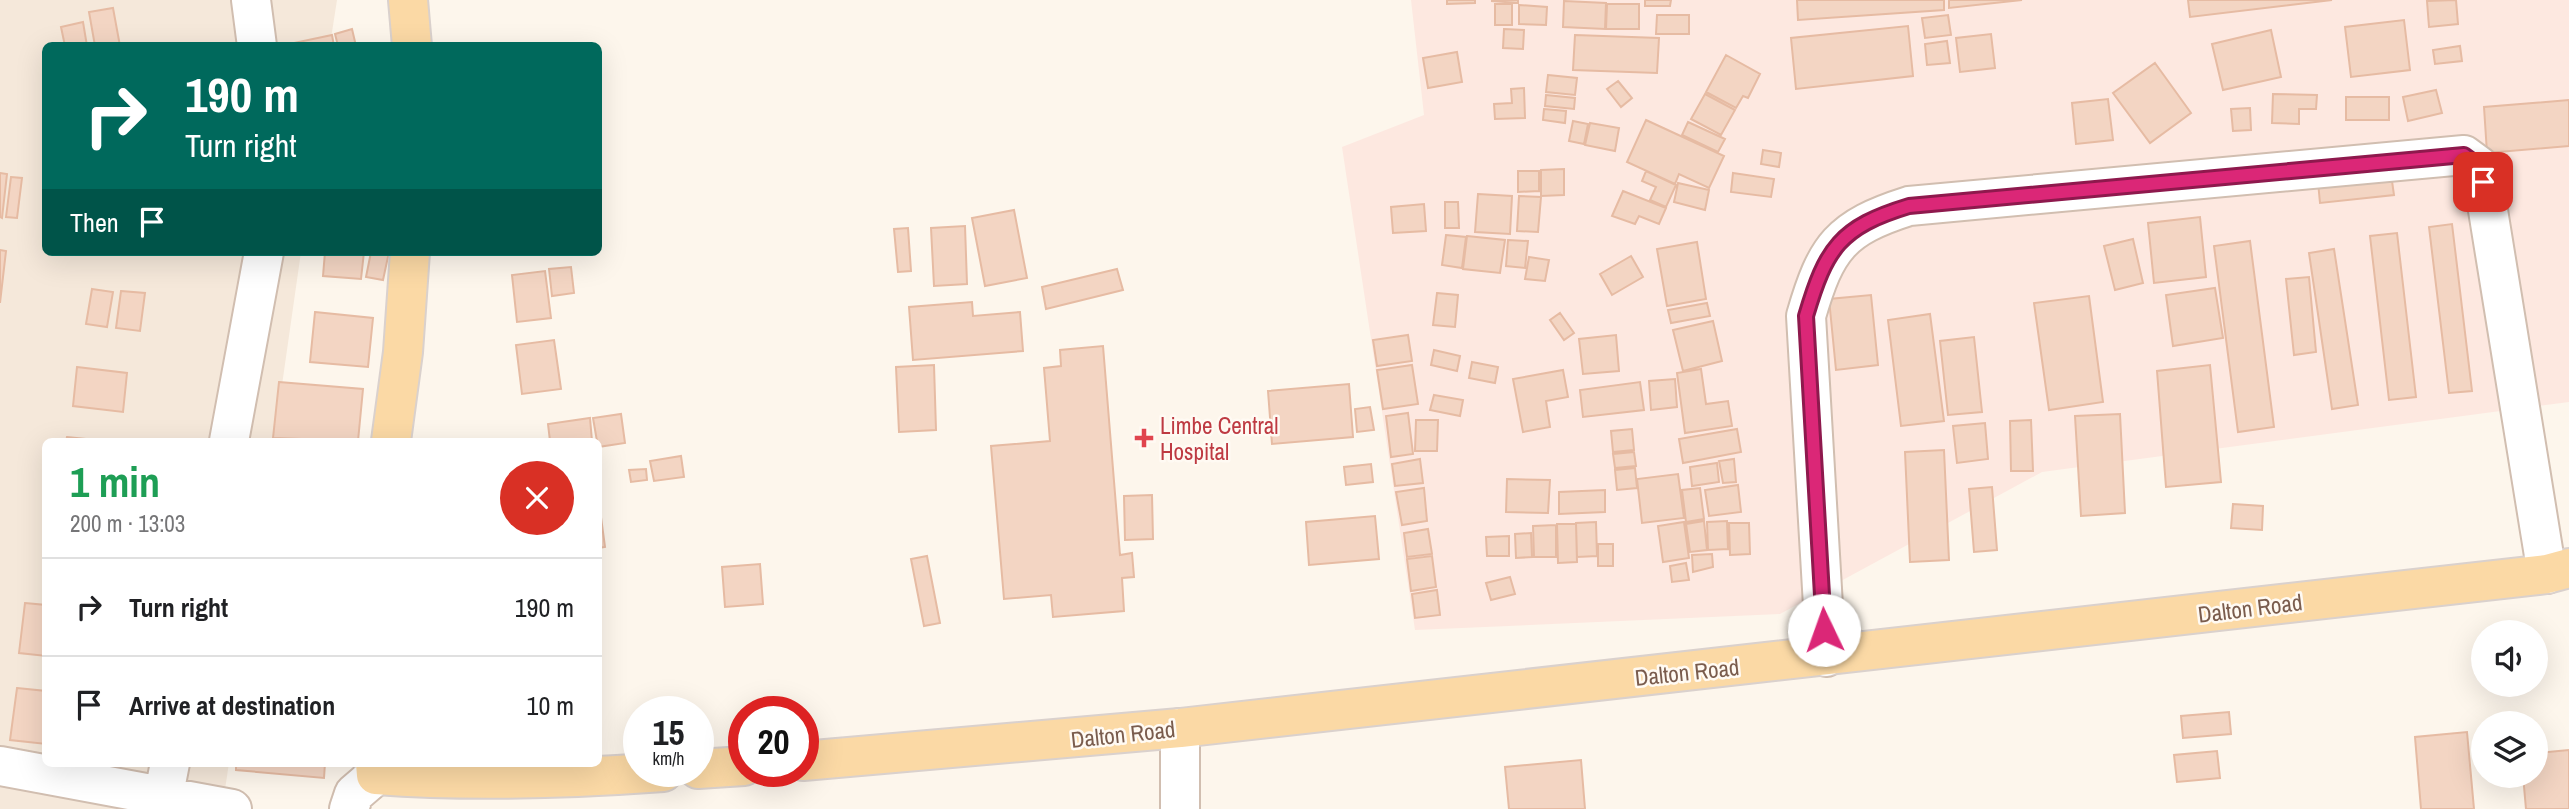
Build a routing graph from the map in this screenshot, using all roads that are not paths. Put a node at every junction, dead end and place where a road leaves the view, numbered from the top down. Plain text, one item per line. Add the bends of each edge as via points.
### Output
1 (251, 0) edge
2 (408, 0) edge
3 (256, 42) edge
4 (412, 42) edge
5 (263, 256) edge
6 (410, 256) edge
7 (230, 438) edge
8 (391, 438) edge
9 (2558, 571) edge
10 (1826, 657) junction
11 (1180, 728) junction
12 (819, 760) edge
13 (0, 766) edge
14 (375, 769) edge
15 (623, 775) edge
16 (164, 790) edge
17 (232, 809) edge
18 (349, 809) edge
19 (1180, 809) edge

1 - 3 street
2 - 4 main road
5 - 7 street
6 - 8 main road
9 - 10 main road, Dalton Road
9 - 10 street via 2479,166 2464,155 1909,206 1877,216 1843,237 1819,270 1806,316
10 - 11 main road, Dalton Road
11 - 12 main road, Dalton Road
11 - 19 street
13 - 16 street
14 - 15 main road via 453,781
14 - 18 street via 354,794
16 - 17 street

